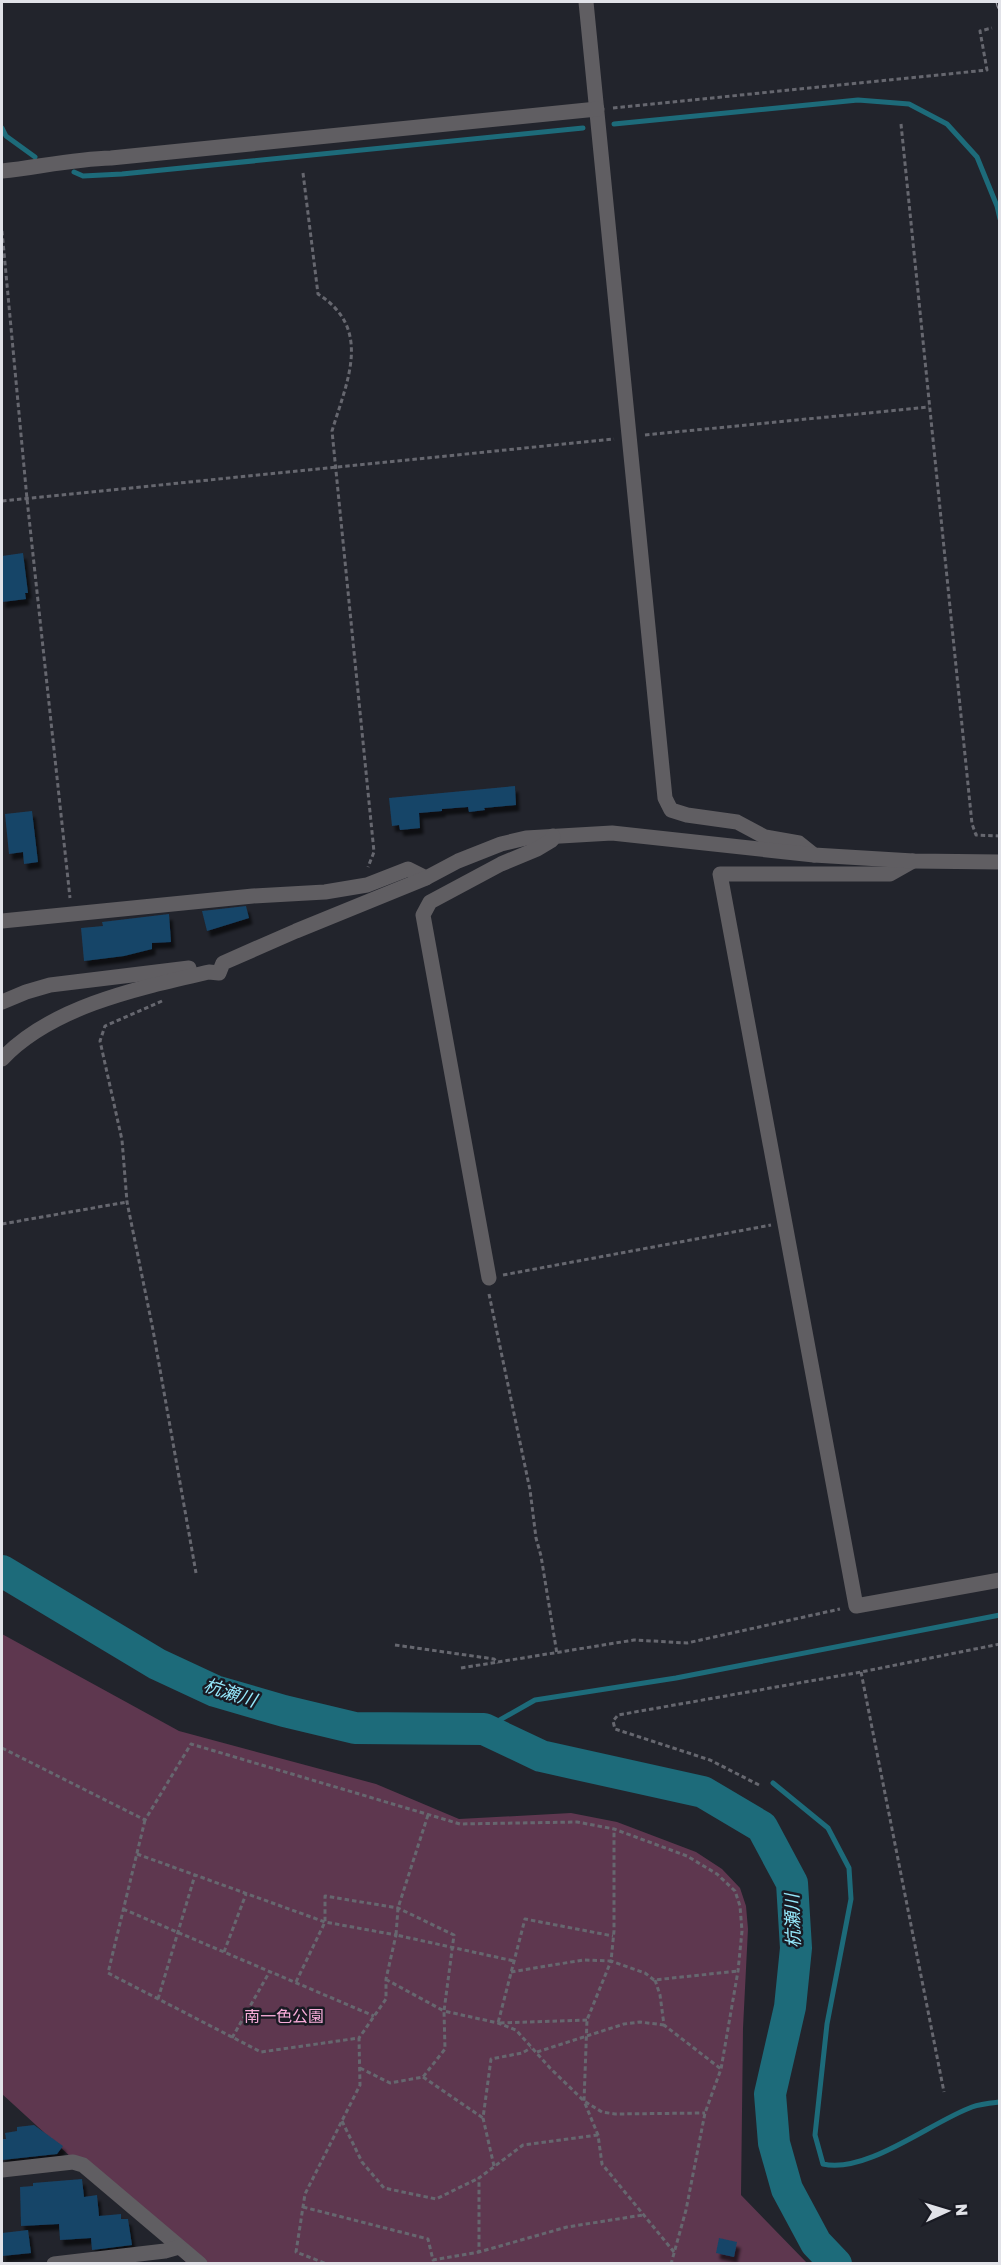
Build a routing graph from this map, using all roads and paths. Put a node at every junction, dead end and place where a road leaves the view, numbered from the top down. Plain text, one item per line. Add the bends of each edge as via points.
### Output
1 (585, 2) edge
2 (992, 28) dead end
3 (597, 109) junction
4 (901, 124) dead end
5 (2, 171) edge
6 (303, 172) dead end
7 (2, 231) edge
8 (335, 468) junction
9 (27, 499) junction
10 (2, 501) edge
11 (553, 836) junction
12 (999, 836) edge
13 (814, 855) junction
14 (913, 861) junction
15 (999, 862) edge
16 (360, 871) dead end
17 (426, 878) junction
18 (72, 915) junction
19 (2, 921) edge
20 (223, 963) junction
21 (168, 999) dead end
22 (2, 1002) edge
23 (2, 1059) edge
24 (127, 1202) junction
25 (784, 1222) junction
26 (2, 1224) edge
27 (489, 1278) junction
28 (196, 1573) dead end
29 (999, 1580) edge
30 (855, 1606) junction
31 (999, 1644) edge
32 (395, 1645) dead end
33 (557, 1654) junction
34 (498, 1663) junction
35 (461, 1668) dead end
36 (861, 1672) junction
37 (2, 1748) edge
38 (759, 1785) dead end
39 (428, 1815) junction
40 (145, 1820) junction
41 (614, 1829) junction
42 (137, 1854) junction
43 (195, 1875) junction
44 (246, 1894) junction
45 (398, 1908) junction
46 (123, 1910) junction
47 (325, 1922) junction
48 (396, 1935) junction
49 (613, 1936) junction
50 (224, 1952) junction
51 (514, 1961) junction
52 (610, 1961) junction
53 (270, 1971) junction
54 (738, 1971) junction
55 (511, 1972) junction
56 (386, 1979) junction
57 (654, 1980) junction
58 (296, 1982) junction
59 (158, 1999) junction
60 (444, 2011) junction
61 (374, 2016) junction
62 (587, 2020) junction
63 (498, 2023) junction
64 (664, 2025) junction
65 (588, 2034) junction
66 (232, 2038) junction
67 (358, 2038) junction
68 (531, 2047) junction
69 (537, 2052) junction
70 (360, 2068) junction
71 (721, 2069) junction
72 (423, 2077) junction
73 (944, 2092) dead end
74 (584, 2101) junction
75 (705, 2113) junction
76 (483, 2118) junction
77 (342, 2120) junction
78 (598, 2135) junction
79 (494, 2166) junction
80 (2, 2170) edge
81 (479, 2178) junction
82 (303, 2207) junction
83 (643, 2216) junction
84 (179, 2247) junction
85 (479, 2252) junction
86 (674, 2252) junction
87 (54, 2264) edge
88 (200, 2264) edge
89 (327, 2264) edge
90 (671, 2264) edge

1 - 3 street
2 - 3 path via 980,31 987,70
3 - 5 street via 81,159
3 - 13 street via 665,798 671,810 737,822 765,837 799,843
4 - 12 path via 972,824 976,835
6 - 8 path via 318,294 345,319 351,338 350,375 332,431
7 - 9 path
8 - 9 path
8 - 16 path via 374,852 370,866
9 - 10 path
9 - 18 path
11 - 13 street via 612,833
11 - 17 street via 501,844
11 - 27 street via 537,849 430,902 423,915
13 - 14 street
14 - 15 street
14 - 25 street via 890,874 720,874
17 - 18 street via 408,869 367,885 325,892
17 - 20 street
18 - 19 street
20 - 22 street via 50,986
20 - 23 street via 219,973 142,987 62,1015 9,1050
21 - 24 path via 105,1026 100,1041 122,1140
24 - 26 path
24 - 28 path
25 - 27 path
25 - 30 street
27 - 33 path
29 - 30 street
30 - 33 path via 687,1643 634,1640
31 - 36 path
32 - 34 path via 494,1659
33 - 34 path
34 - 35 path
36 - 38 path via 618,1715 613,1721 615,1729 710,1760
36 - 73 path
37 - 40 path
39 - 40 path via 191,1744
39 - 41 path via 460,1824 577,1822
39 - 45 path
40 - 42 path
41 - 49 path
41 - 54 path via 687,1856 717,1874 735,1891 742,1931
42 - 43 path
42 - 46 path
43 - 44 path
43 - 59 path
44 - 47 path
44 - 50 path
45 - 47 path via 325,1896
45 - 48 path
45 - 60 path via 454,1935
46 - 50 path
46 - 59 path via 108,1973
47 - 48 path
47 - 58 path
48 - 51 path
48 - 56 path
49 - 51 path via 525,1919
49 - 52 path
50 - 53 path
51 - 55 path
52 - 55 path via 583,1960
52 - 57 path
52 - 62 path
53 - 58 path
53 - 66 path
54 - 57 path
54 - 71 path
55 - 63 path
56 - 60 path
56 - 61 path via 386,1999
57 - 64 path
58 - 61 path
59 - 66 path
60 - 63 path
60 - 72 path via 445,2049
61 - 67 path
62 - 63 path
62 - 65 path
63 - 68 path via 516,2030
64 - 65 path via 640,2022
64 - 71 path
65 - 69 path
65 - 74 path
66 - 67 path via 261,2052
67 - 70 path
68 - 69 path
68 - 76 path via 522,2053 491,2059
69 - 74 path
70 - 72 path via 390,2083
70 - 77 path via 360,2085
71 - 75 path
72 - 76 path
74 - 75 path via 602,2112 615,2114
74 - 78 path
75 - 86 path
76 - 79 path
77 - 81 path via 362,2162 384,2188 436,2199
77 - 82 path via 305,2194
78 - 79 path via 523,2145
78 - 83 path via 602,2164
79 - 81 path
80 - 84 street via 73,2162 83,2165
81 - 85 path
82 - 85 path via 428,2240 433,2260
82 - 89 path via 296,2252
83 - 85 path via 567,2227
83 - 86 path
84 - 87 street via 165,2252
84 - 88 street
86 - 90 path

